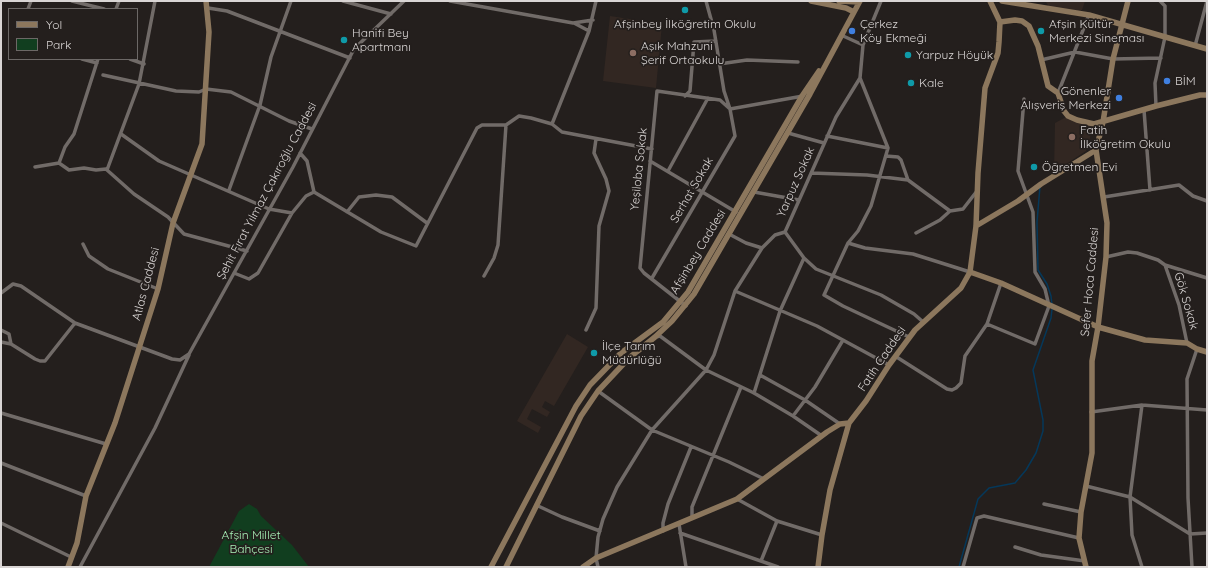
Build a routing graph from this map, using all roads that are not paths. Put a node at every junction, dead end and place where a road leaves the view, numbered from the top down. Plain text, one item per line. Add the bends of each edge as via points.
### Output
1 (72, 1) edge
2 (155, 1) edge
3 (206, 1) edge
4 (291, 1) edge
5 (343, 1) edge
6 (360, 1) edge
7 (404, 1) edge
8 (450, 1) edge
9 (596, 1) edge
10 (706, 1) edge
11 (811, 1) edge
12 (839, 1) edge
13 (859, 1) edge
14 (881, 1) edge
15 (990, 1) edge
16 (1002, 1) edge
17 (1128, 1) edge
18 (1160, 1) edge
19 (1207, 1) edge
20 (846, 2) edge
21 (1017, 2) edge
22 (1035, 4) edge
23 (359, 6) junction
24 (100, 8) edge
25 (208, 8) junction
26 (854, 12) junction
27 (391, 14) junction
28 (1089, 15) junction
29 (593, 20) junction
30 (573, 22) junction
31 (1000, 22) junction
32 (1122, 25) junction
33 (589, 31) junction
34 (282, 32) junction
35 (841, 35) junction
36 (1165, 37) junction
37 (716, 42) junction
38 (863, 45) junction
39 (1195, 46) junction
40 (1207, 49) edge
41 (1075, 52) junction
42 (831, 55) junction
43 (350, 58) junction
44 (1161, 58) junction
45 (1113, 59) junction
46 (133, 60) edge
47 (1041, 60) junction
48 (98, 61) edge
49 (798, 62) dead end
50 (144, 64) junction
51 (719, 64) junction
52 (103, 75) dead end
53 (860, 78) junction
54 (139, 84) junction
55 (206, 89) junction
56 (724, 91) junction
57 (1058, 94) junction
58 (1207, 95) edge
59 (685, 96) junction
60 (802, 96) junction
61 (708, 98) junction
62 (808, 99) junction
63 (1024, 99) dead end
64 (720, 100) junction
65 (260, 105) junction
66 (1156, 106) junction
67 (730, 109) junction
68 (1144, 110) junction
69 (1103, 122) junction
70 (552, 124) junction
71 (506, 125) junction
72 (312, 129) junction
73 (788, 133) junction
74 (121, 134) junction
75 (827, 136) junction
76 (596, 139) junction
77 (824, 143) junction
78 (888, 148) junction
79 (652, 149) junction
80 (1096, 150) junction
81 (300, 153) junction
82 (886, 156) junction
83 (650, 161) junction
84 (59, 163) junction
85 (35, 167) dead end
86 (106, 169) junction
87 (668, 171) junction
88 (812, 173) junction
89 (192, 175) junction
90 (879, 177) junction
91 (908, 180) junction
92 (228, 190) junction
93 (978, 190) junction
94 (1150, 190) junction
95 (702, 191) junction
96 (314, 192) junction
97 (754, 192) junction
98 (1027, 194) junction
99 (1104, 197) junction
100 (799, 200) junction
101 (1207, 201) edge
102 (269, 209) junction
103 (950, 211) junction
104 (347, 212) junction
105 (738, 213) junction
106 (292, 214) junction
107 (427, 223) junction
108 (173, 224) junction
109 (976, 226) junction
110 (785, 232) junction
111 (916, 233) dead end
112 (730, 234) junction
113 (848, 243) junction
114 (83, 244) dead end
115 (762, 248) junction
116 (247, 251) junction
117 (1106, 257) junction
118 (804, 258) junction
119 (1164, 265) junction
120 (970, 272) junction
121 (234, 273) junction
122 (832, 275) junction
123 (484, 276) dead end
124 (652, 278) junction
125 (1207, 278) edge
126 (1001, 284) junction
127 (158, 289) junction
128 (735, 291) junction
129 (1, 294) edge
130 (680, 302) junction
131 (686, 306) junction
132 (1049, 306) junction
133 (780, 311) junction
134 (922, 321) junction
135 (75, 323) junction
136 (987, 324) junction
137 (1098, 327) junction
138 (1, 330) edge
139 (586, 330) dead end
140 (909, 337) junction
141 (655, 338) junction
142 (843, 340) junction
143 (1, 342) edge
144 (1187, 343) junction
145 (11, 344) junction
146 (139, 346) junction
147 (1197, 349) junction
148 (1207, 352) edge
149 (190, 354) junction
150 (895, 356) junction
151 (888, 365) junction
152 (706, 370) junction
153 (760, 376) junction
154 (741, 387) junction
155 (598, 391) junction
156 (754, 393) junction
157 (805, 400) junction
158 (1142, 405) junction
159 (1187, 409) junction
160 (1207, 410) edge
161 (1091, 412) junction
162 (1, 413) edge
163 (793, 416) junction
164 (849, 423) junction
165 (840, 424) junction
166 (652, 430) junction
167 (822, 436) junction
168 (106, 444) junction
169 (691, 447) junction
170 (712, 455) junction
171 (1, 464) edge
172 (764, 479) junction
173 (1086, 486) junction
174 (86, 496) junction
175 (1130, 497) junction
176 (737, 499) junction
177 (1044, 504) dead end
178 (536, 505) junction
179 (1081, 512) junction
180 (692, 518) junction
181 (778, 521) junction
182 (1, 523) edge
183 (679, 524) junction
184 (600, 531) junction
185 (663, 531) junction
186 (680, 533) junction
187 (1190, 534) junction
188 (1207, 534) edge
189 (822, 535) junction
190 (1079, 538) junction
191 (1015, 547) dead end
192 (71, 557) junction
193 (596, 558) junction
194 (761, 561) junction
195 (1085, 564) edge
196 (68, 567) edge
197 (80, 567) edge
198 (491, 567) edge
199 (506, 567) edge
200 (583, 567) edge
201 (598, 567) edge
202 (686, 567) edge
203 (778, 567) edge
204 (818, 567) edge
205 (963, 567) edge
206 (1142, 567) edge
207 (1192, 567) edge

1 - 24 street
2 - 50 street
3 - 25 street, Atlas Caddesi
4 - 34 street
5 - 23 street
6 - 23 street
7 - 27 street, Şehit Fırat Yılmaz Çakıroğlu Caddesi
8 - 30 street
9 - 29 street
10 - 37 street, Serhat Sokak
11 - 26 street
12 - 20 street
13 - 20 street
13 - 26 street, Afşinbey Caddesi
14 - 38 street
15 - 31 street, Fatih Caddesi
16 - 21 street
17 - 32 street, Sefer Hoca Caddesi
18 - 36 street via 1165,6
19 - 39 street
21 - 22 street
22 - 28 street
23 - 27 street
25 - 34 street via 227,11
25 - 55 street, Atlas Caddesi
26 - 35 street, Afşinbey Caddesi
27 - 43 street, Şehit Fırat Yılmaz Çakıroğlu Caddesi via 354,49
28 - 32 street
28 - 41 street
29 - 30 street
29 - 33 street
30 - 33 street
31 - 47 street via 1015,20 1029,26
31 - 93 street, Fatih Caddesi via 998,52 985,88
32 - 36 street
32 - 45 street, Sefer Hoca Caddesi
33 - 70 street
34 - 43 street
34 - 65 street via 271,57
35 - 38 street
35 - 42 street, Afşinbey Caddesi
36 - 39 street
36 - 44 street
37 - 51 street, Serhat Sokak
37 - 59 street via 694,42 690,91
38 - 53 street
39 - 40 street
41 - 45 street
41 - 47 street
41 - 57 street
42 - 60 street, Afşinbey Caddesi
42 - 62 street, Afşinbey Caddesi
43 - 72 street, Şehit Fırat Yılmaz Çakıroğlu Caddesi
44 - 45 street
44 - 66 street via 1155,83
45 - 69 street, Sefer Hoca Caddesi
46 - 50 street
47 - 57 street via 1048,86
48 - 84 street via 74,134 65,147
49 - 51 street via 747,60
50 - 54 street
51 - 56 street, Serhat Sokak
52 - 54 street
53 - 75 street, Yarpuz Sokak via 845,99
53 - 78 street
54 - 55 street via 176,91 199,92
54 - 74 street
55 - 65 street via 231,92
55 - 89 street, Atlas Caddesi via 202,144
56 - 64 street
56 - 67 street, Serhat Sokak
57 - 69 street via 1068,116 1087,123
58 - 66 street
59 - 61 street, Yeşiloba Sokak
59 - 79 street, Yeşiloba Sokak via 657,91
60 - 62 street
60 - 67 street
60 - 105 street, Afşinbey Caddesi
61 - 64 street, Yeşiloba Sokak
61 - 87 street
62 - 73 street, Afşinbey Caddesi
63 - 98 street via 1018,171
64 - 67 street
65 - 72 street via 289,121
65 - 92 street
66 - 68 street
67 - 95 street, Serhat Sokak via 735,136
68 - 69 street via 1106,119
68 - 94 street
69 - 80 street, Sefer Hoca Caddesi
70 - 71 street via 519,116
70 - 76 street via 562,132
71 - 107 street via 482,125 477,128
71 - 123 street via 498,245
72 - 81 street, Şehit Fırat Yılmaz Çakıroğlu Caddesi
73 - 77 street
73 - 97 street, Afşinbey Caddesi
74 - 86 street
74 - 89 street via 159,161
75 - 77 street, Yarpuz Sokak
75 - 78 street
76 - 79 street
76 - 139 street via 594,153 609,191 598,226 596,308
77 - 88 street, Yarpuz Sokak
78 - 82 street
79 - 83 street, Yeşiloba Sokak
80 - 98 street
80 - 99 street, Sefer Hoca Caddesi
81 - 96 street via 307,161
81 - 102 street, Şehit Fırat Yılmaz Çakıroğlu Caddesi
82 - 90 street
82 - 91 street via 898,157 901,160
83 - 87 street
83 - 124 street, Yeşiloba Sokak via 640,268
84 - 85 street
84 - 86 street via 69,170
86 - 108 street via 134,194 168,217
87 - 95 street
88 - 90 street
88 - 100 street, Yarpuz Sokak
89 - 92 street
89 - 108 street, Atlas Caddesi
90 - 91 street
90 - 113 street via 871,206 858,231
91 - 103 street
92 - 102 street
93 - 103 street via 963,209
93 - 109 street, Fatih Caddesi
94 - 99 street
94 - 101 street via 1179,185 1192,196
95 - 105 street
95 - 124 street, Serhat Sokak
96 - 104 street
96 - 106 street via 306,196
97 - 100 street
97 - 105 street, Afşinbey Caddesi
98 - 109 street
98 - 132 street via 1033,212 1035,272 1045,289
99 - 117 street, Sefer Hoca Caddesi via 1107,223
100 - 110 street, Yarpuz Sokak
102 - 106 street
102 - 116 street, Şehit Fırat Yılmaz Çakıroğlu Caddesi
103 - 111 street via 940,220
104 - 107 street via 359,197 392,197
104 - 107 street via 380,232 416,246
105 - 112 street, Afşinbey Caddesi
105 - 130 street, Afşinbey Caddesi
106 - 121 street via 258,273 249,280
108 - 116 street via 193,238
108 - 127 street, Atlas Caddesi
109 - 120 street, Fatih Caddesi
110 - 115 street via 775,235
110 - 118 street, Yarpuz Sokak
112 - 115 street
112 - 131 street, Afşinbey Caddesi
113 - 120 street via 865,248 913,254
113 - 122 street
114 - 127 street via 89,256 108,269
115 - 128 street
116 - 121 street, Şehit Fırat Yılmaz Çakıroğlu Caddesi
117 - 119 street, Gök Sokak via 1128,252 1137,253 1158,260
117 - 137 street, Sefer Hoca Caddesi
118 - 122 street, Yarpuz Sokak via 816,269
118 - 133 street
119 - 125 street, Gök Sokak
119 - 144 street, Gök Sokak via 1179,305
120 - 126 street
120 - 134 street, Fatih Caddesi via 961,288
121 - 149 street, Şehit Fırat Yılmaz Çakıroğlu Caddesi
122 - 134 street, Yarpuz Sokak via 881,295
122 - 140 street via 824,295
124 - 130 street, Yeşiloba Sokak
126 - 132 street
126 - 136 street
127 - 146 street, Atlas Caddesi
128 - 133 street
128 - 152 street
129 - 135 street via 13,284 21,286
130 - 131 street, Yeşiloba Sokak
130 - 198 street, Afşinbey Caddesi via 662,322 622,353 590,385 576,406
131 - 141 street, Afşinbey Caddesi
132 - 136 street via 1035,344
132 - 137 street
133 - 142 street
133 - 153 street
134 - 140 street, Fatih Caddesi
135 - 145 street via 45,361 35,359
135 - 146 street
136 - 150 street via 965,356 961,383 952,390
137 - 144 street via 1145,340
137 - 161 street, Sefer Hoca Caddesi via 1092,360
138 - 145 street via 9,334
140 - 150 street, Fatih Caddesi
141 - 152 street via 660,336
141 - 155 street, Afşinbey Caddesi via 629,358
142 - 151 street
142 - 157 street
143 - 145 street
144 - 147 street
146 - 149 street via 172,359 180,360
146 - 168 street, Atlas Caddesi
147 - 148 street
147 - 159 street via 1187,379
149 - 197 street, Şehit Fırat Yılmaz Çakıroğlu Caddesi via 155,428
150 - 151 street, Fatih Caddesi
151 - 164 street, Fatih Caddesi
152 - 154 street
152 - 166 street
153 - 156 street
153 - 157 street
154 - 156 street
154 - 170 street
155 - 166 street
155 - 178 street, Afşinbey Caddesi via 581,416
156 - 163 street
157 - 163 street
157 - 165 street
158 - 159 street
158 - 161 street
158 - 175 street
159 - 160 street
159 - 187 street
161 - 173 street, Sefer Hoca Caddesi via 1092,453
162 - 168 street
163 - 167 street
164 - 165 street
164 - 189 street via 835,470
165 - 167 street
166 - 169 street
166 - 184 street via 617,487
167 - 172 street
168 - 174 street, Atlas Caddesi
169 - 170 street
169 - 185 street via 668,504
170 - 172 street
170 - 180 street via 692,507
171 - 174 street
172 - 176 street
173 - 175 street
173 - 179 street, Sefer Hoca Caddesi
174 - 192 street, Atlas Caddesi
175 - 187 street
175 - 206 street via 1132,536
176 - 180 street
176 - 181 street
177 - 179 street
178 - 184 street via 562,518
178 - 199 street, Afşinbey Caddesi
179 - 190 street, Sefer Hoca Caddesi
180 - 183 street
181 - 189 street
181 - 194 street
182 - 192 street
183 - 185 street
183 - 186 street
184 - 193 street
185 - 193 street
186 - 194 street
186 - 202 street
187 - 188 street
187 - 207 street
189 - 204 street
190 - 195 street, Sefer Hoca Caddesi
190 - 205 street via 984,516 977,518
191 - 195 street
192 - 196 street, Atlas Caddesi
193 - 200 street
193 - 201 street
194 - 203 street

